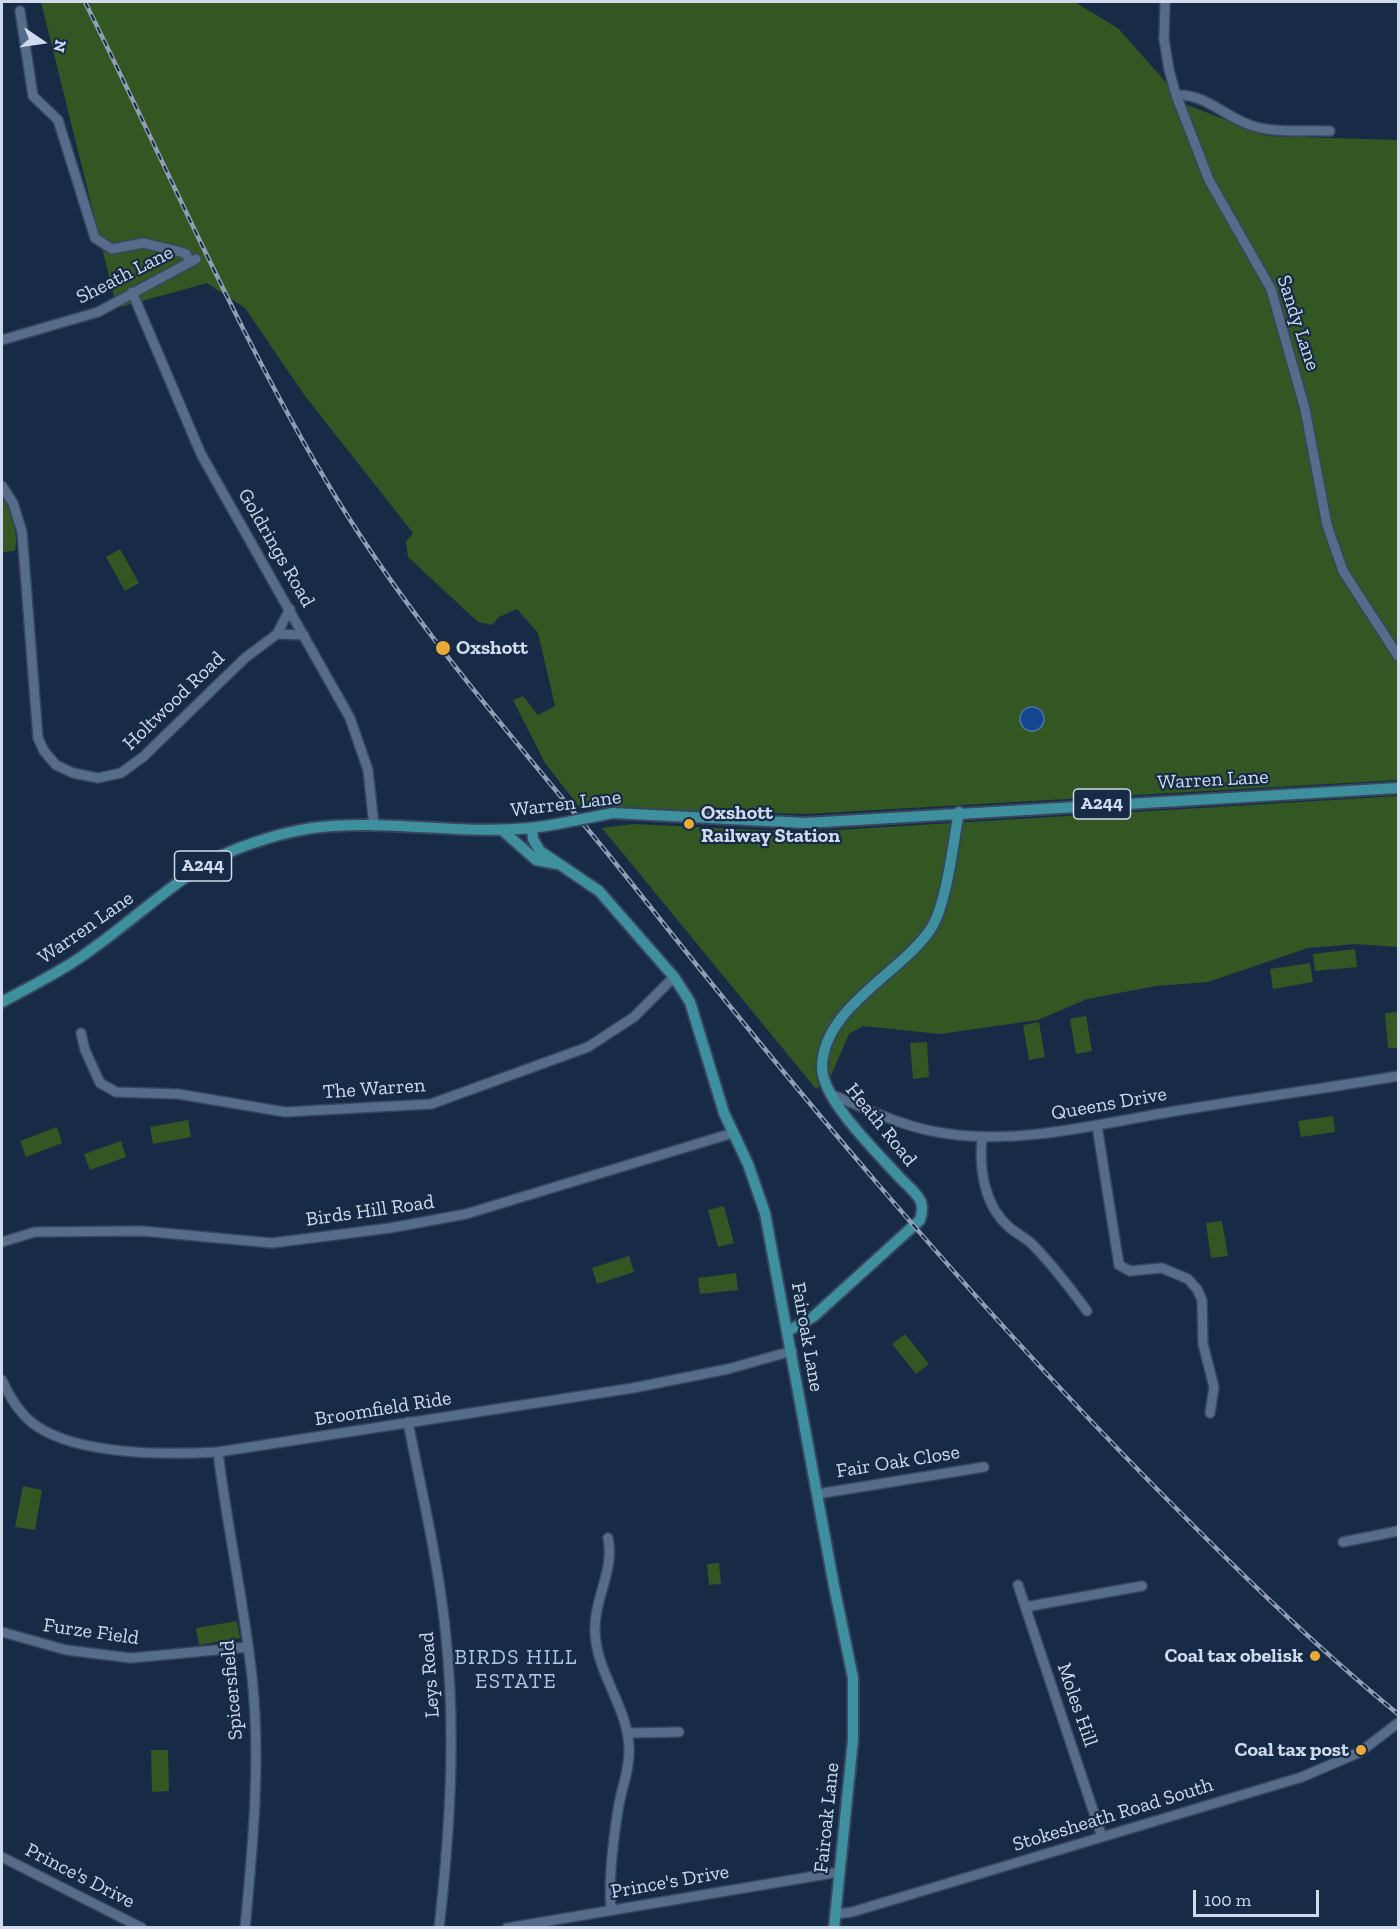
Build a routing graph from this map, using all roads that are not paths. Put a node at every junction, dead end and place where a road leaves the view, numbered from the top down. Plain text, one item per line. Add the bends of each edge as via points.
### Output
1 (1165, 2) edge
2 (20, 11) dead end
3 (1176, 95) junction
4 (1330, 131) dead end
5 (132, 292) junction
6 (2, 339) edge
7 (2, 486) edge
8 (290, 609) junction
9 (278, 634) junction
10 (304, 635) junction
11 (1398, 656) edge
12 (1398, 788) edge
13 (959, 812) junction
14 (374, 826) junction
15 (532, 829) junction
16 (502, 830) junction
17 (557, 864) junction
18 (674, 977) junction
19 (2, 1002) edge
20 (81, 1033) dead end
21 (1398, 1076) edge
22 (830, 1094) junction
23 (1097, 1126) junction
24 (733, 1133) junction
25 (982, 1138) junction
26 (2, 1242) edge
27 (1087, 1311) dead end
28 (788, 1331) junction
29 (792, 1352) junction
30 (2, 1380) edge
31 (1210, 1413) dead end
32 (408, 1422) junction
33 (218, 1452) junction
34 (984, 1467) dead end
35 (817, 1494) junction
36 (1398, 1531) edge
37 (608, 1538) dead end
38 (1343, 1542) dead end
39 (1018, 1585) dead end
40 (1142, 1586) dead end
41 (1025, 1607) junction
42 (2, 1632) edge
43 (248, 1647) junction
44 (1395, 1726) edge
45 (679, 1732) dead end
46 (628, 1733) junction
47 (1102, 1837) junction
48 (2, 1857) edge
49 (839, 1872) junction
50 (611, 1910) junction
51 (835, 1914) junction
52 (142, 1928) edge
53 (245, 1928) edge
54 (439, 1928) edge
55 (507, 1928) edge
56 (834, 1928) edge

1 - 3 street, Sandy Lane via 1164,39
2 - 5 street, Sheath Lane via 33,96 58,120 95,238 112,249 143,243 181,252 193,261
3 - 4 street via 1201,97 1225,114 1257,128
3 - 11 street, Sandy Lane via 1209,180 1271,289 1305,409 1327,525 1343,571
5 - 6 street, Sheath Lane via 81,318
5 - 8 street, Goldrings Road via 201,454
7 - 9 street, Holtwood Road via 13,503 22,532 35,725 44,751 56,765 91,777 121,773 143,757 245,658
8 - 9 street, Holtwood Road
8 - 10 street, Goldrings Road
9 - 10 street
10 - 14 street, Goldrings Road via 360,740
12 - 13 main road, Warren Lane / A244
13 - 15 main road, Warren Lane / A244, bridge via 806,822 614,813
13 - 22 main road, Heath Road via 940,907 931,928 848,1009 828,1042 822,1071
14 - 16 main road, Warren Lane / A244
14 - 19 main road, Warren Lane / A244 via 300,831 211,861 88,953
15 - 16 main road, Warren Lane / A244
15 - 17 main road, Fairoak Lane via 535,845
16 - 17 main road via 536,860
17 - 18 main road, Fairoak Lane via 599,891
18 - 20 street, The Warren via 634,1017 588,1047 431,1104 285,1112 178,1094 116,1092 100,1083
18 - 24 main road, Fairoak Lane via 690,1002
21 - 23 street, Queens Drive
22 - 25 street, Queens Drive via 906,1126
22 - 28 main road, Heath Road via 920,1199 922,1213 920,1220 813,1317
23 - 25 street, Queens Drive
23 - 31 street via 1119,1265 1130,1271 1150,1268 1176,1272 1188,1279 1202,1300 1203,1344 1214,1387
24 - 26 street, Birds Hill Road via 466,1214 390,1228 272,1242 142,1231 35,1232
24 - 28 main road, Fairoak Lane via 765,1213
25 - 27 street via 980,1166 993,1207 1007,1225 1034,1246
28 - 29 main road, Fairoak Lane
29 - 32 street, Broomfield Ride via 633,1388
29 - 35 main road, Fairoak Lane
30 - 33 street, Broomfield Ride via 24,1416 54,1436 123,1450
32 - 33 street, Broomfield Ride
32 - 54 street, Leys Road via 428,1509 448,1661 451,1803
33 - 43 street, Spicersfield
34 - 35 street, Fair Oak Close
35 - 49 main road, Fairoak Lane via 854,1678
36 - 38 street
37 - 46 street via 611,1556 597,1610 596,1647
39 - 41 street, Moles Hill
40 - 41 street
41 - 47 street, Moles Hill
42 - 43 street, Furze Field via 66,1650 131,1658
43 - 53 street, Spicersfield via 255,1748
44 - 47 street, Stokesheath Road South via 1360,1752 1328,1767
45 - 46 street
46 - 50 street
47 - 51 street, Stokesheath Road South
48 - 52 street, Prince's Drive
49 - 50 street, Prince's Drive
49 - 51 main road, Fairoak Lane
50 - 55 street, Prince's Drive
51 - 56 main road, Fairoak Lane

